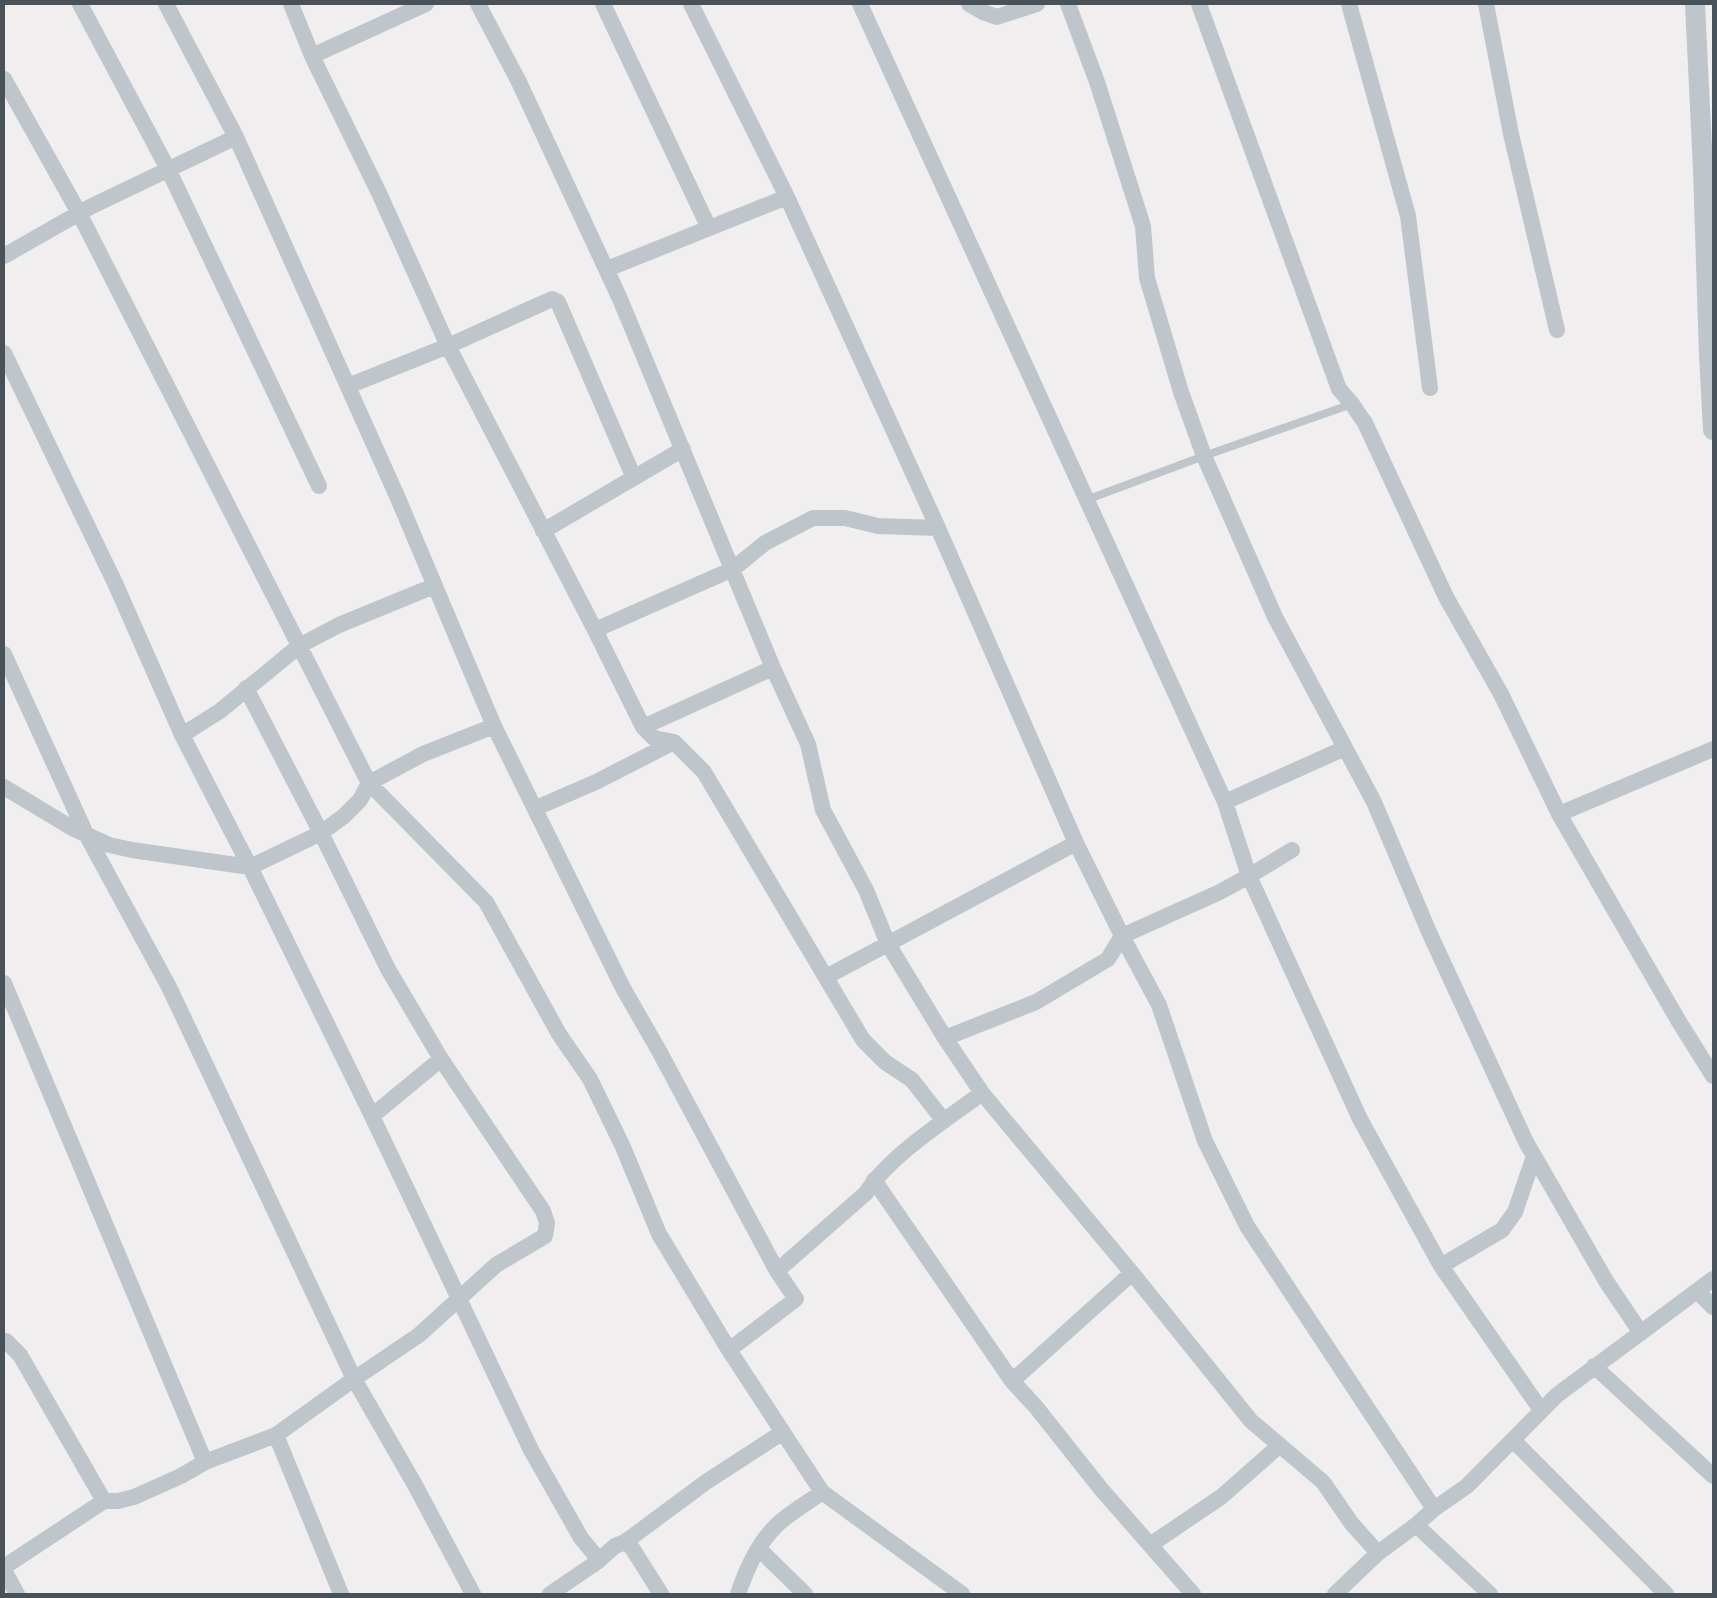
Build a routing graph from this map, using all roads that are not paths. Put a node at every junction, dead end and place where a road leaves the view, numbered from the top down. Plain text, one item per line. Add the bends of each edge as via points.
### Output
1 (80, 4) edge
2 (166, 4) edge
3 (290, 4) edge
4 (426, 4) edge
5 (478, 4) edge
6 (603, 4) edge
7 (691, 4) edge
8 (860, 4) edge
9 (969, 4) edge
10 (1038, 4) edge
11 (1068, 4) edge
12 (1199, 4) edge
13 (1349, 4) edge
14 (1486, 4) edge
15 (1695, 4) edge
16 (312, 56) junction
17 (4, 79) edge
18 (236, 138) junction
19 (1708, 168) edge
20 (169, 171) junction
21 (787, 197) junction
22 (79, 213) junction
23 (709, 228) junction
24 (4, 256) edge
25 (607, 269) junction
26 (1557, 330) dead end
27 (448, 346) junction
28 (4, 353) edge
29 (1711, 355) edge
30 (348, 386) junction
31 (1430, 388) dead end
32 (1352, 404) junction
33 (1713, 430) edge
34 (683, 449) junction
35 (1204, 456) junction
36 (634, 478) junction
37 (319, 486) dead end
38 (1086, 500) junction
39 (938, 528) junction
40 (543, 531) junction
41 (733, 569) junction
42 (434, 586) junction
43 (595, 630) junction
44 (298, 646) junction
45 (4, 654) edge
46 (772, 668) junction
47 (246, 688) junction
48 (494, 726) junction
49 (643, 727) junction
50 (182, 735) junction
51 (674, 742) junction
52 (1345, 748) junction
53 (1713, 749) edge
54 (370, 783) junction
55 (4, 786) edge
56 (1224, 802) junction
57 (536, 808) junction
58 (1559, 814) junction
59 (321, 833) junction
60 (87, 836) junction
61 (1076, 843) junction
62 (1292, 850) dead end
63 (250, 866) junction
64 (1250, 876) junction
65 (1122, 936) junction
66 (888, 944) junction
67 (826, 977) junction
68 (4, 984) edge
69 (945, 1038) junction
70 (441, 1059) junction
71 (1713, 1076) edge
72 (982, 1093) junction
73 (372, 1116) junction
74 (944, 1121) junction
75 (1534, 1156) junction
76 (874, 1180) junction
77 (1441, 1266) junction
78 (777, 1272) junction
79 (1132, 1273) junction
80 (1713, 1278) edge
81 (1698, 1292) junction
82 (460, 1298) junction
83 (1713, 1307) edge
84 (1641, 1334) junction
85 (4, 1341) edge
86 (729, 1350) junction
87 (1594, 1366) junction
88 (354, 1379) junction
89 (1012, 1381) junction
90 (1541, 1410) junction
91 (783, 1432) junction
92 (276, 1435) junction
93 (1512, 1440) junction
94 (1280, 1445) junction
95 (205, 1462) junction
96 (1713, 1476) edge
97 (822, 1492) junction
98 (104, 1501) junction
99 (1434, 1509) junction
100 (1416, 1525) junction
101 (625, 1542) junction
102 (1150, 1545) junction
103 (759, 1549) junction
104 (1378, 1553) junction
105 (597, 1562) junction
106 (4, 1569) edge
107 (18, 1594) edge
108 (341, 1594) edge
109 (473, 1594) edge
110 (550, 1594) edge
111 (661, 1594) edge
112 (738, 1594) edge
113 (805, 1594) edge
114 (962, 1594) edge
115 (1193, 1594) edge
116 (1335, 1594) edge
117 (1490, 1594) edge
118 (1666, 1594) edge

1 - 20 street
2 - 18 street
3 - 16 street
4 - 16 street
5 - 25 street
6 - 23 street
7 - 21 street
8 - 38 street
9 - 10 street via 998,17
11 - 35 street via 1097,82 1143,226 1147,278
12 - 32 street via 1332,373 1339,389
13 - 31 street via 1408,216
14 - 26 street via 1510,134
15 - 19 street
16 - 27 street
17 - 22 street
18 - 20 street
18 - 30 street
19 - 29 street
20 - 22 street
20 - 37 street
21 - 23 street
21 - 39 street
22 - 24 street
22 - 44 street
23 - 25 street
25 - 34 street
27 - 30 street
27 - 36 street via 552,299 558,302
27 - 40 street
28 - 50 street via 115,584
29 - 33 street
30 - 42 street
32 - 35 lane
32 - 58 street via 1365,423 1446,597 1501,694
34 - 36 street
34 - 41 street
35 - 38 lane
35 - 52 street via 1275,618
36 - 40 street
38 - 56 street
39 - 41 street via 878,526 845,518 813,518 765,543
39 - 61 street
40 - 43 street
41 - 43 street
41 - 46 street
42 - 44 street via 339,625
42 - 48 street
43 - 49 street
44 - 47 street
44 - 54 street
45 - 60 street
46 - 49 street
46 - 66 street via 808,744 823,810 866,890
47 - 50 street via 220,711
47 - 59 street
48 - 54 street via 423,754
48 - 57 street
49 - 51 street via 654,738
50 - 63 street
51 - 57 street
51 - 67 street via 704,772
52 - 56 street
52 - 75 street via 1374,802 1433,941
53 - 58 street
54 - 59 street via 355,806
54 - 86 street via 486,902 559,1034 590,1079 659,1234
55 - 60 street
56 - 64 street
57 - 78 street via 623,988
58 - 71 street
59 - 63 street
59 - 70 street via 388,969
60 - 63 street via 132,850
60 - 88 street via 169,987
61 - 65 street
61 - 66 street
62 - 64 street
63 - 73 street
64 - 65 street
64 - 77 street via 1360,1119
65 - 69 street via 1108,958 1042,998
65 - 99 street via 1159,1005 1205,1141 1247,1226
66 - 67 street
66 - 69 street
67 - 74 street via 863,1040 885,1062 912,1080
68 - 95 street
69 - 72 street
70 - 73 street
70 - 82 street via 543,1211 547,1223 545,1236 496,1265
72 - 74 street
72 - 79 street
73 - 82 street
74 - 76 street
75 - 77 street via 1515,1212 1502,1230
75 - 84 street via 1606,1281
76 - 78 street via 866,1194
76 - 89 street
77 - 90 street
78 - 86 street via 796,1299
79 - 89 street
79 - 94 street via 1251,1421
80 - 81 street
81 - 83 street
81 - 84 street
82 - 88 street via 419,1335
82 - 105 street via 531,1450
84 - 87 street
85 - 98 street via 20,1355
86 - 91 street
87 - 90 street
87 - 96 street
88 - 92 street
88 - 109 street
89 - 102 street
90 - 93 street
91 - 97 street
91 - 101 street via 706,1482
92 - 95 street
92 - 108 street
93 - 99 street via 1467,1486
93 - 118 street
94 - 102 street via 1222,1497
94 - 104 street via 1323,1482 1352,1524
95 - 98 street via 134,1497
97 - 103 street via 776,1526
97 - 114 street
98 - 106 street
99 - 100 street
100 - 104 street
100 - 117 street
101 - 105 street via 614,1546
101 - 111 street
102 - 115 street
103 - 112 street
103 - 113 street
104 - 116 street
105 - 110 street
106 - 107 street

